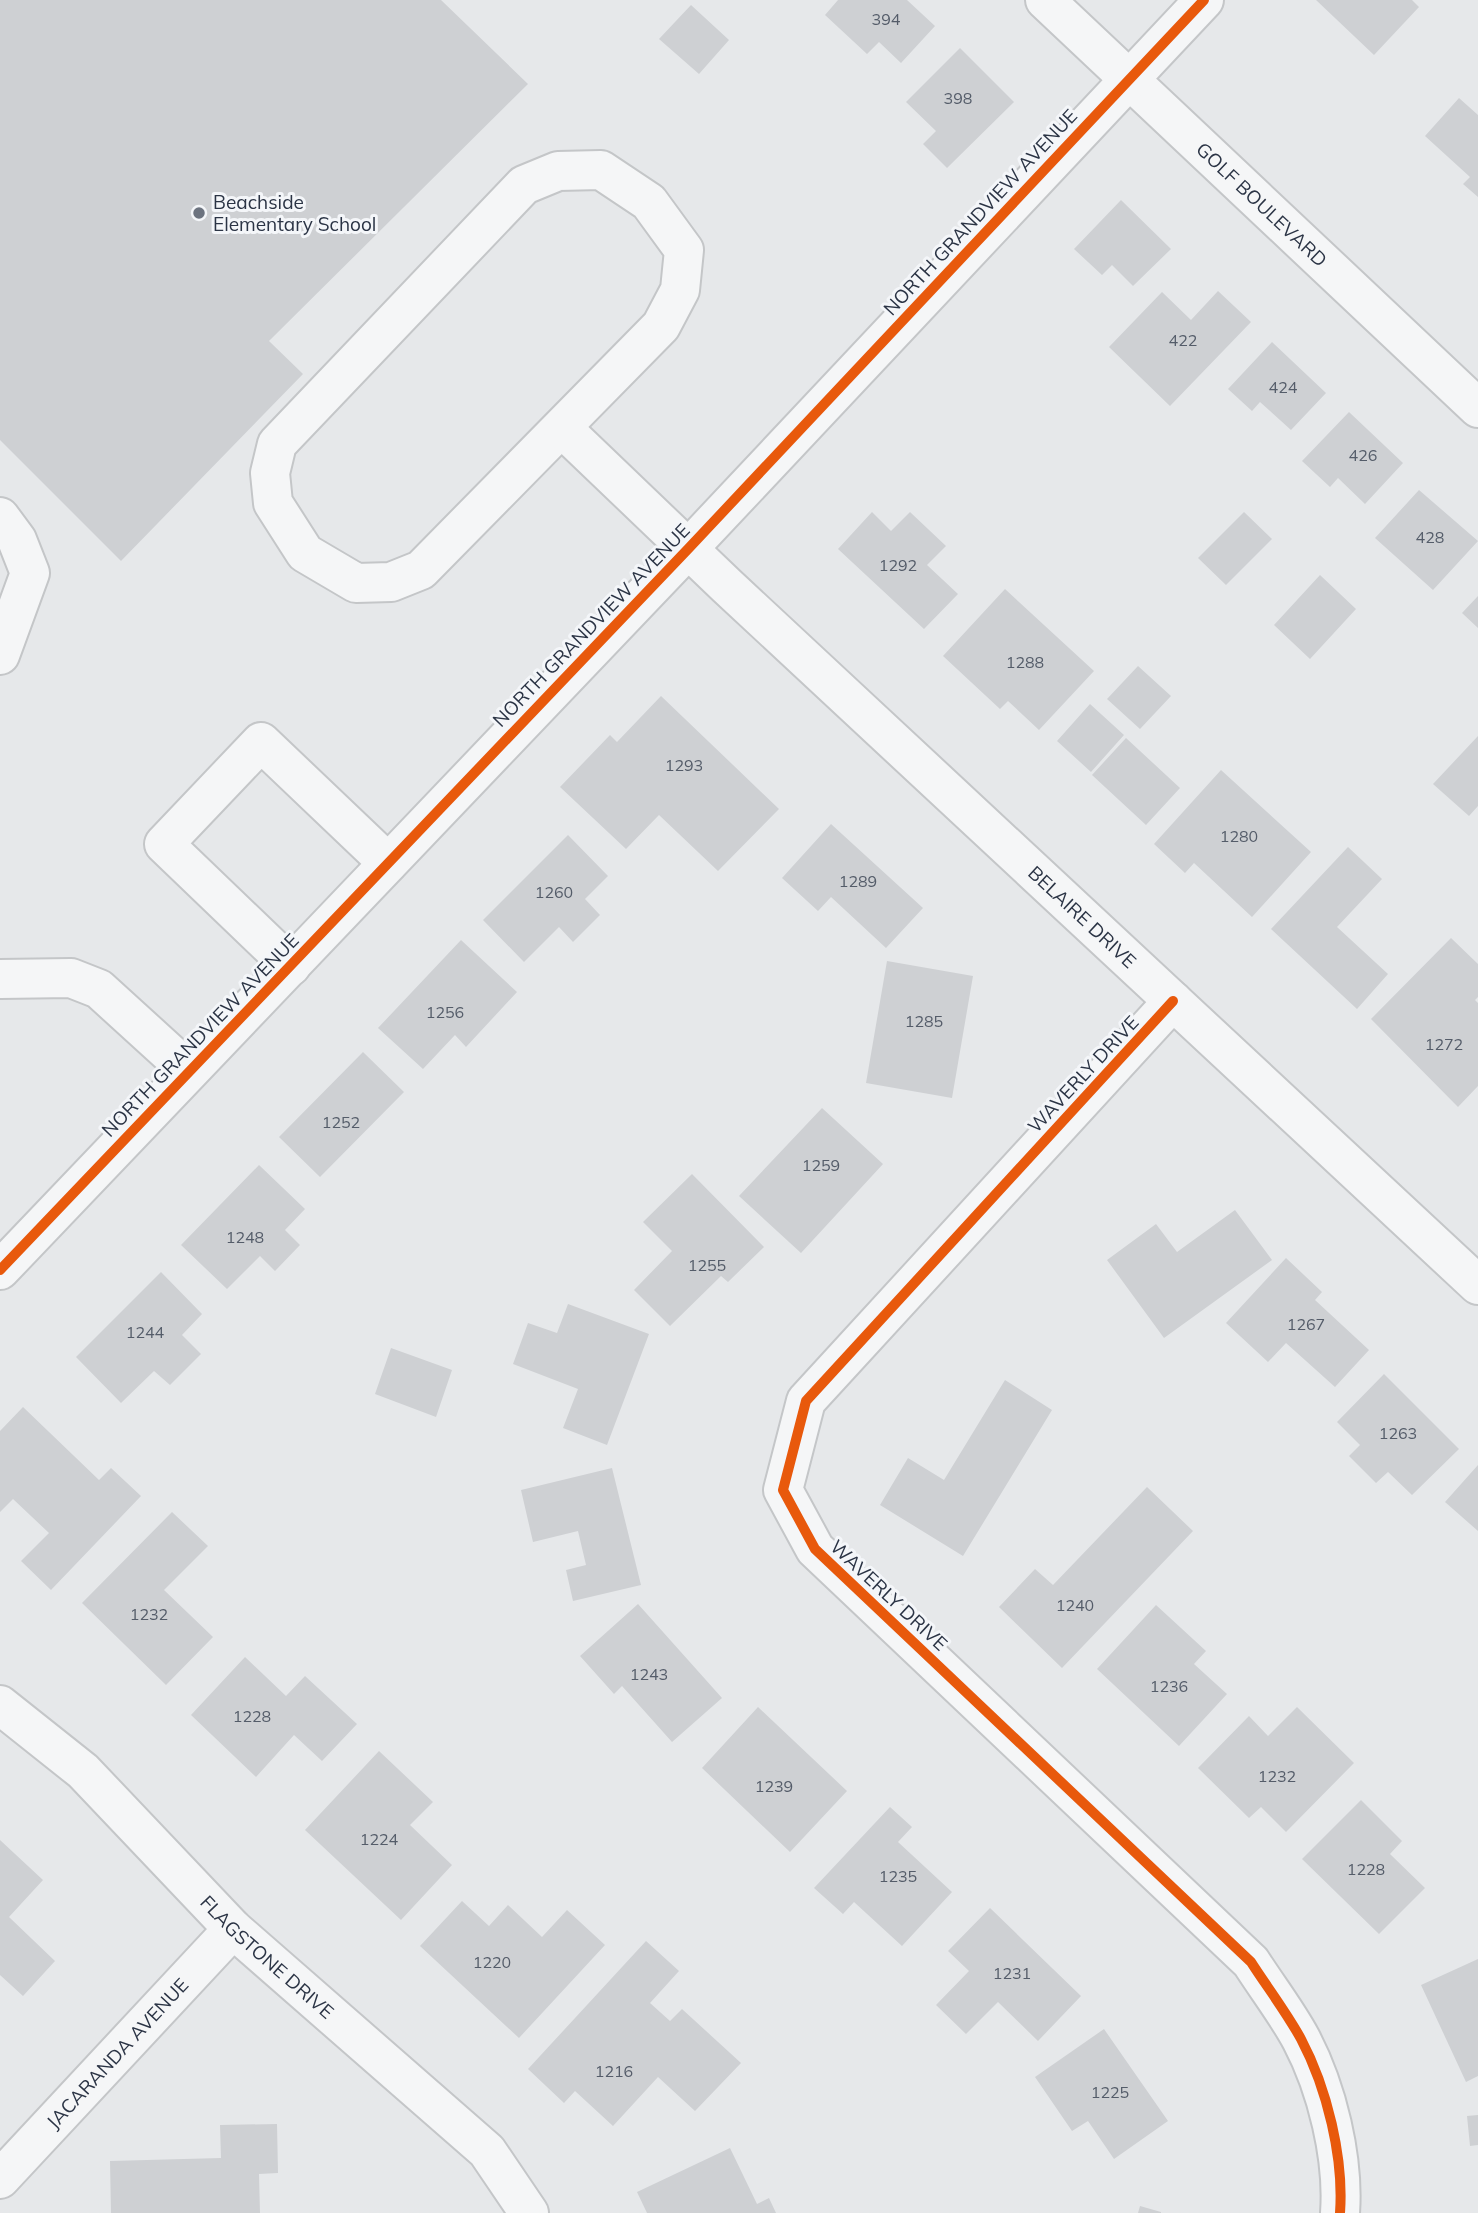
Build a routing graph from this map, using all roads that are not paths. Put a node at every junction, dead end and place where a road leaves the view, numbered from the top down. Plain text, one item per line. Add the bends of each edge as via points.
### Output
1 (1045, 0) edge
2 (1204, 0) edge
3 (1129, 79) junction
4 (1478, 408) edge
5 (562, 428) junction
6 (0, 517) edge
7 (688, 549) junction
8 (0, 655) edge
9 (388, 863) junction
10 (291, 966) junction
11 (0, 979) edge
12 (1173, 1001) junction
13 (189, 1071) junction
14 (0, 1270) edge
15 (1478, 1285) edge
16 (0, 1705) edge
17 (233, 1929) junction
18 (0, 2179) edge
19 (529, 2213) edge
20 (1340, 2213) edge

1 - 3 street, GOLF BOULEVARD
2 - 3 street, NORTH GRANDVIEW AVENUE
3 - 4 street, GOLF BOULEVARD
3 - 7 street, NORTH GRANDVIEW AVENUE
5 - 5 street via 661,326 680,290 684,250 649,202 601,170 558,171 524,186 277,444 270,473 274,503 305,553 356,583 391,582 421,570
5 - 7 street, BELAIRE DRIVE
6 - 8 street via 17,540 30,573
7 - 9 street, NORTH GRANDVIEW AVENUE
7 - 12 street, BELAIRE DRIVE
9 - 10 street, NORTH GRANDVIEW AVENUE
9 - 10 street via 261,742 164,844
10 - 13 street, NORTH GRANDVIEW AVENUE
11 - 13 street via 71,978 99,989
12 - 15 street, BELAIRE DRIVE
12 - 20 street, WAVERLY DRIVE via 806,1401 783,1490 815,1549 1251,1962 1301,2040 1328,2105 1342,2188
13 - 14 street, NORTH GRANDVIEW AVENUE
16 - 17 street, FLAGSTONE DRIVE via 83,1771
17 - 18 street, JACARANDA AVENUE
17 - 19 street, FLAGSTONE DRIVE via 487,2151

